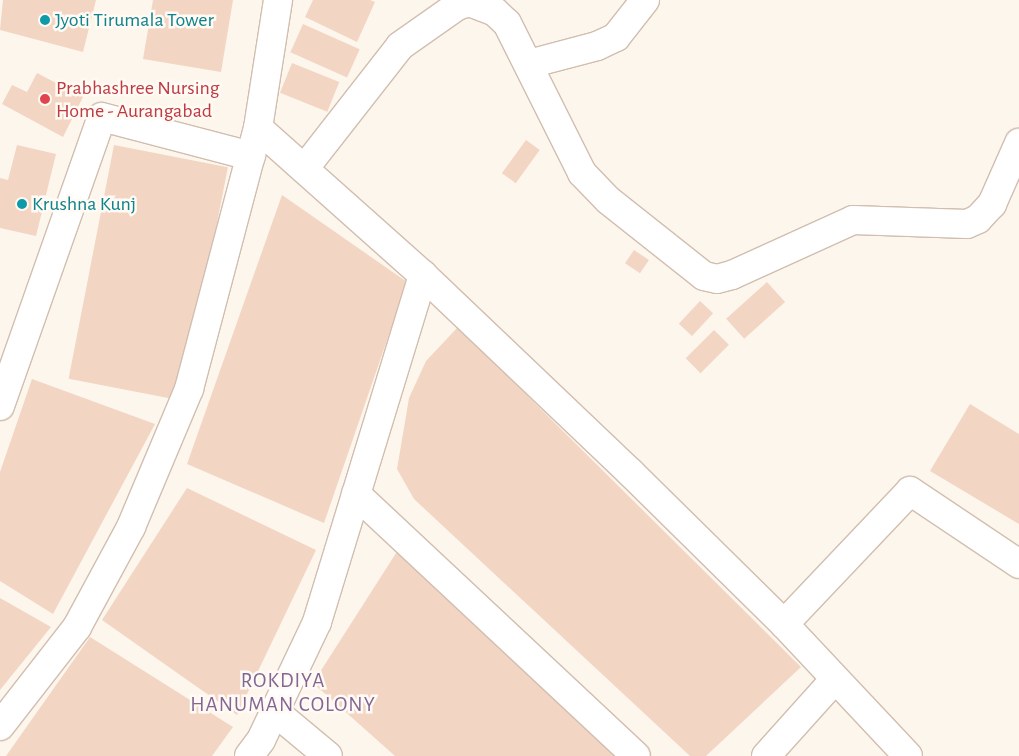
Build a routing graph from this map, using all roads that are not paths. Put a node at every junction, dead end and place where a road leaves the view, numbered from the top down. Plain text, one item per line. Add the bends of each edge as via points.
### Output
1 (278, 0) edge
2 (645, 0) edge
3 (510, 11) edge
4 (529, 64) junction
5 (258, 128) junction
6 (1019, 143) edge
7 (251, 156) junction
8 (304, 169) junction
9 (423, 275) junction
10 (0, 406) edge
11 (356, 494) junction
12 (1019, 564) edge
13 (784, 624) junction
14 (835, 679) junction
15 (274, 711) junction
16 (0, 726) edge
17 (249, 756) edge
18 (328, 756) edge
19 (636, 756) edge
20 (766, 756) edge
21 (908, 756) edge

1 - 5 street
2 - 4 street via 616,37 597,46
3 - 4 street
3 - 8 street via 469,2 456,6 400,46
4 - 6 street via 582,173 608,200 690,267 704,276 718,279 853,220 967,224 978,219 992,204
5 - 7 street
5 - 8 street
7 - 10 street via 102,117
7 - 16 street via 189,389 131,527 76,627
8 - 9 street
9 - 11 street
9 - 13 street
11 - 15 street via 317,622
11 - 19 street
12 - 13 street via 910,491
13 - 14 street
14 - 20 street
14 - 21 street
15 - 17 street
15 - 18 street

